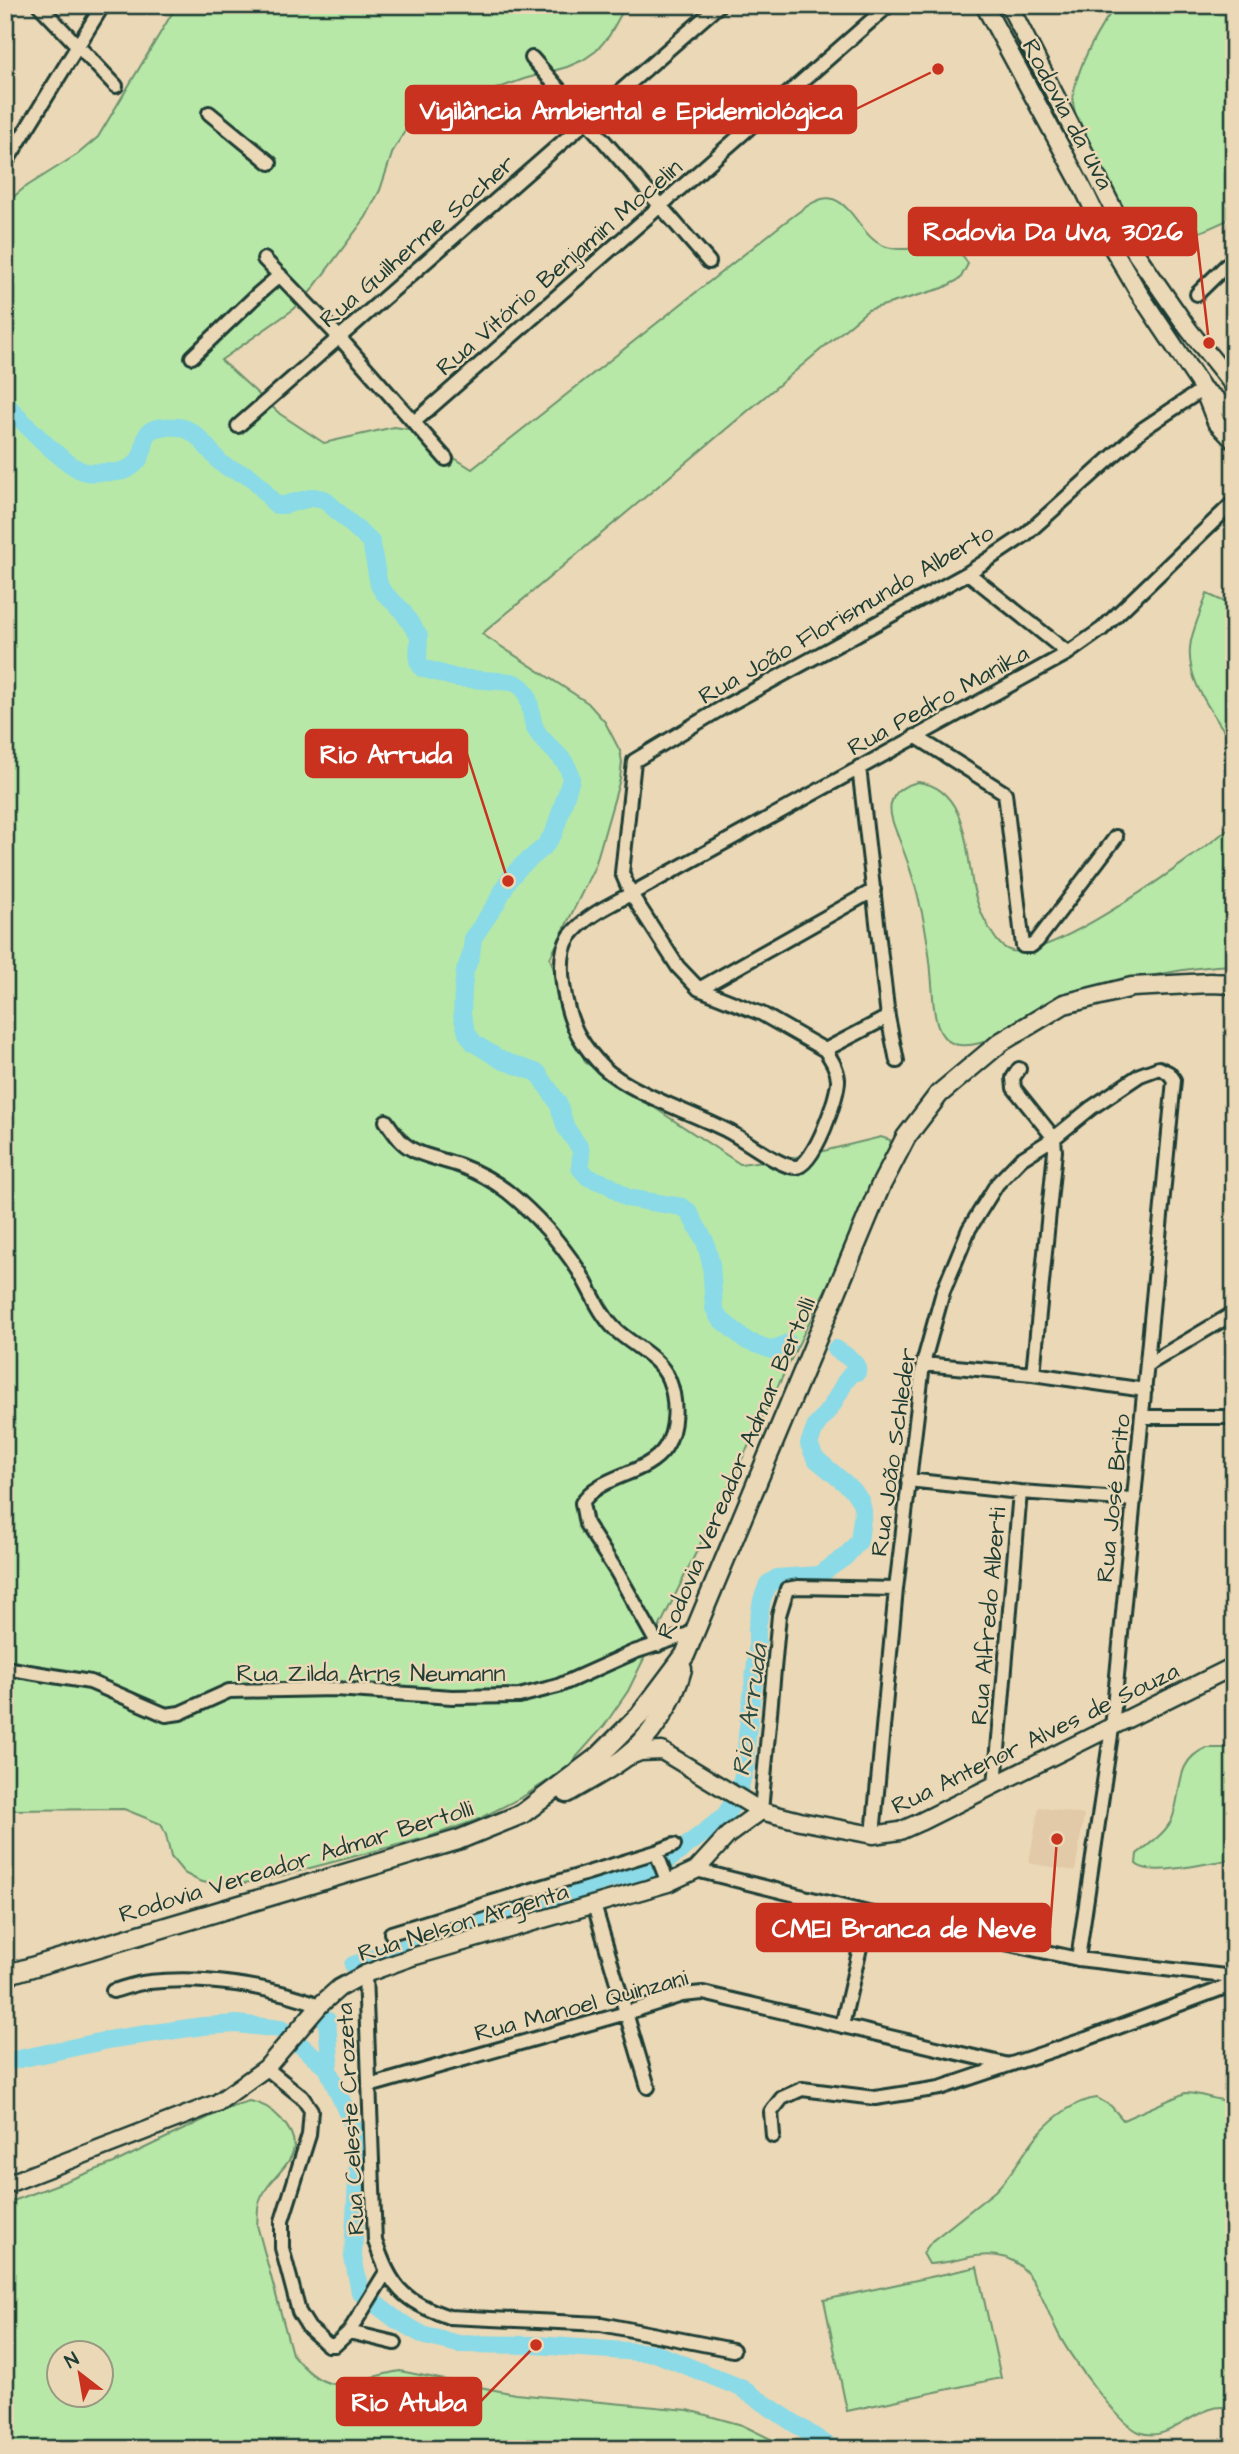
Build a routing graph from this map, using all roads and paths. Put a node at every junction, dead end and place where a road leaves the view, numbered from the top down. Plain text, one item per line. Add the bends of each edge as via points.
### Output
1 (39, 5) edge
2 (103, 5) edge
3 (719, 5) edge
4 (889, 5) edge
5 (984, 5) edge
6 (1009, 5) edge
7 (78, 48) junction
8 (532, 58) dead end
9 (116, 86) dead end
10 (209, 113) dead end
11 (587, 121) junction
12 (270, 163) dead end
13 (5, 164) edge
14 (660, 206) junction
15 (1234, 258) edge
16 (264, 259) dead end
17 (709, 261) dead end
18 (280, 275) junction
19 (1197, 294) dead end
20 (340, 337) junction
21 (192, 357) dead end
22 (1234, 386) edge
23 (1203, 390) junction
24 (1234, 413) edge
25 (414, 422) junction
26 (238, 426) dead end
27 (1234, 441) edge
28 (446, 459) dead end
29 (1234, 502) edge
30 (968, 573) junction
31 (1068, 653) junction
32 (915, 736) junction
33 (859, 767) junction
34 (1116, 837) dead end
35 (874, 890) junction
36 (631, 894) junction
37 (1234, 984) edge
38 (699, 989) junction
39 (888, 1017) junction
40 (825, 1050) junction
41 (898, 1061) dead end
42 (1019, 1069) dead end
43 (1140, 1075) joint
44 (386, 1121) dead end
45 (1054, 1138) junction
46 (1234, 1313) edge
47 (923, 1364) junction
48 (1147, 1365) junction
49 (1033, 1374) junction
50 (1145, 1390) junction
51 (1142, 1417) junction
52 (1234, 1417) edge
53 (908, 1480) junction
54 (1020, 1492) junction
55 (1135, 1500) junction
56 (896, 1589) junction
57 (695, 1632) junction
58 (658, 1645) junction
59 (685, 1656) junction
60 (1234, 1666) edge
61 (5, 1668) edge
62 (653, 1727) junction
63 (1112, 1728) junction
64 (662, 1751) junction
65 (625, 1758) junction
66 (995, 1785) junction
67 (761, 1811) junction
68 (522, 1814) junction
69 (873, 1835) junction
70 (674, 1845) dead end
71 (656, 1852) junction
72 (696, 1870) junction
73 (668, 1883) junction
74 (594, 1905) junction
75 (868, 1913) junction
76 (391, 1933) dead end
77 (1078, 1959) junction
78 (365, 1974) junction
79 (5, 1975) edge
80 (1234, 1977) edge
81 (1234, 1984) edge
82 (113, 1992) dead end
83 (320, 2005) junction
84 (626, 2013) junction
85 (842, 2026) junction
86 (270, 2064) junction
87 (1009, 2065) junction
88 (369, 2086) junction
89 (648, 2087) dead end
90 (773, 2136) dead end
91 (5, 2185) edge
92 (386, 2272) junction
93 (349, 2332) junction
94 (395, 2343) dead end
95 (733, 2350) dead end

1 - 7 street
2 - 7 street
3 - 11 street, Rua Guilherme Socher
4 - 14 street, Rua Vitório Benjamin Mocelin
5 - 23 main road, Rodovia da Uva via 1115,252
6 - 22 main road, Rodovia da Uva via 1137,255
7 - 9 street
7 - 13 street
8 - 11 street
10 - 12 street
11 - 14 street
11 - 20 street, Rua Guilherme Socher
14 - 17 street
14 - 25 street, Rua Vitório Benjamin Mocelin
15 - 19 street
16 - 18 street
18 - 20 street
18 - 21 street
20 - 25 street
20 - 26 street, Rua Guilherme Socher
23 - 24 main road, Rodovia da Uva
23 - 27 main road via 1216,422
23 - 30 street, Rua João Florismundo Alberto via 1143,429 1025,536
25 - 28 street
29 - 31 street, Rua Pedro Manika via 1102,629
30 - 31 street
30 - 36 street, Rua João Florismundo Alberto via 634,761 622,873
31 - 32 street, Rua Pedro Manika
32 - 33 street, Rua Pedro Manika
32 - 34 street via 1005,793 1023,946 1037,941
33 - 35 street
33 - 36 street, Rua Pedro Manika
35 - 38 street
35 - 39 street
36 - 38 street via 678,967
36 - 40 street, Rua Pedro Manika via 593,914 569,937 562,961 569,1013 580,1039 604,1068 640,1091 794,1167 810,1158 837,1092 835,1066
37 - 57 highway, Rodovia Vereador Admar Bertolli via 1132,987 1064,1004 1001,1042 939,1094 906,1137 880,1187
38 - 40 street via 761,1014
39 - 40 street
39 - 41 street
42 - 45 street via 1013,1078 1014,1088
43 - 45 street, Rua João Schleder
43 - 48 street, Rua José Brito via 1159,1068 1174,1080
44 - 58 street via 403,1143 507,1191 557,1241 613,1328 653,1358 669,1379 674,1414 664,1448 651,1461 589,1492 582,1503 586,1524
45 - 47 street, Rua João Schleder via 1021,1159 997,1184 969,1229 943,1292
45 - 49 street
46 - 48 street
47 - 49 street
47 - 53 street, Rua João Schleder
48 - 50 street, Rua José Brito
49 - 50 street
50 - 51 street, Rua José Brito
51 - 52 street
51 - 55 street, Rua José Brito
53 - 54 street
53 - 56 street, Rua João Schleder
54 - 55 street
54 - 66 street, Rua Alfredo Alberti
55 - 63 street, Rua José Brito
56 - 67 street via 787,1589 779,1615
56 - 69 street, Rua João Schleder
57 - 58 street, Rua Zilda Arns Neumann
57 - 59 highway, Rodovia Vereador Admar Bertolli
58 - 61 street, Rua Zilda Arns Neumann via 634,1651 558,1686 519,1696 452,1697 335,1689 229,1691 166,1716 90,1682
59 - 62 highway via 670,1700
59 - 68 highway, Rodovia Vereador Admar Bertolli via 640,1715 599,1756
60 - 63 main road, Rua Antenor Alves de Souza
62 - 64 main road
62 - 65 highway
63 - 66 main road, Rua Antenor Alves de Souza
63 - 77 street, Rua José Brito
64 - 65 main road
64 - 67 main road, Rua Antenor Alves de Souza
65 - 68 highway via 561,1797
66 - 69 main road, Rua Antenor Alves de Souza via 900,1831
67 - 69 main road, Rua Antenor Alves de Souza
67 - 72 main road, Rua Nelson Argenta via 728,1835
68 - 79 highway, Rodovia Vereador Admar Bertolli via 458,1840
70 - 71 street, Rua Nelson Argenta
71 - 73 street
71 - 76 street, Rua Nelson Argenta
72 - 73 main road, Rua Nelson Argenta
72 - 75 street
73 - 74 main road, Rua Nelson Argenta
74 - 78 main road, Rua Nelson Argenta
74 - 84 street
75 - 77 street
75 - 85 street
77 - 80 street
78 - 83 main road, Rua Nelson Argenta
78 - 88 street, Rua Celeste Crozeta
81 - 87 street
82 - 83 street via 147,1982 226,1983 289,1994
83 - 86 main road, Rua Nelson Argenta
84 - 85 street, Rua Manoel Quinzani via 682,1995 704,1993
84 - 88 street, Rua Manoel Quinzani
84 - 89 street
85 - 87 street, Rua Manoel Quinzani
86 - 91 main road, Rua Nelson Argenta via 217,2103
86 - 93 street via 311,2110 309,2135 282,2221 282,2248 299,2312 328,2344 335,2345
87 - 90 street via 940,2088 875,2098 802,2090 782,2098 771,2112
88 - 92 street, Rua Celeste Crozeta via 375,2241
92 - 93 street
92 - 95 street, Rua Celeste Crozeta via 404,2295 449,2317 601,2325
93 - 94 street

